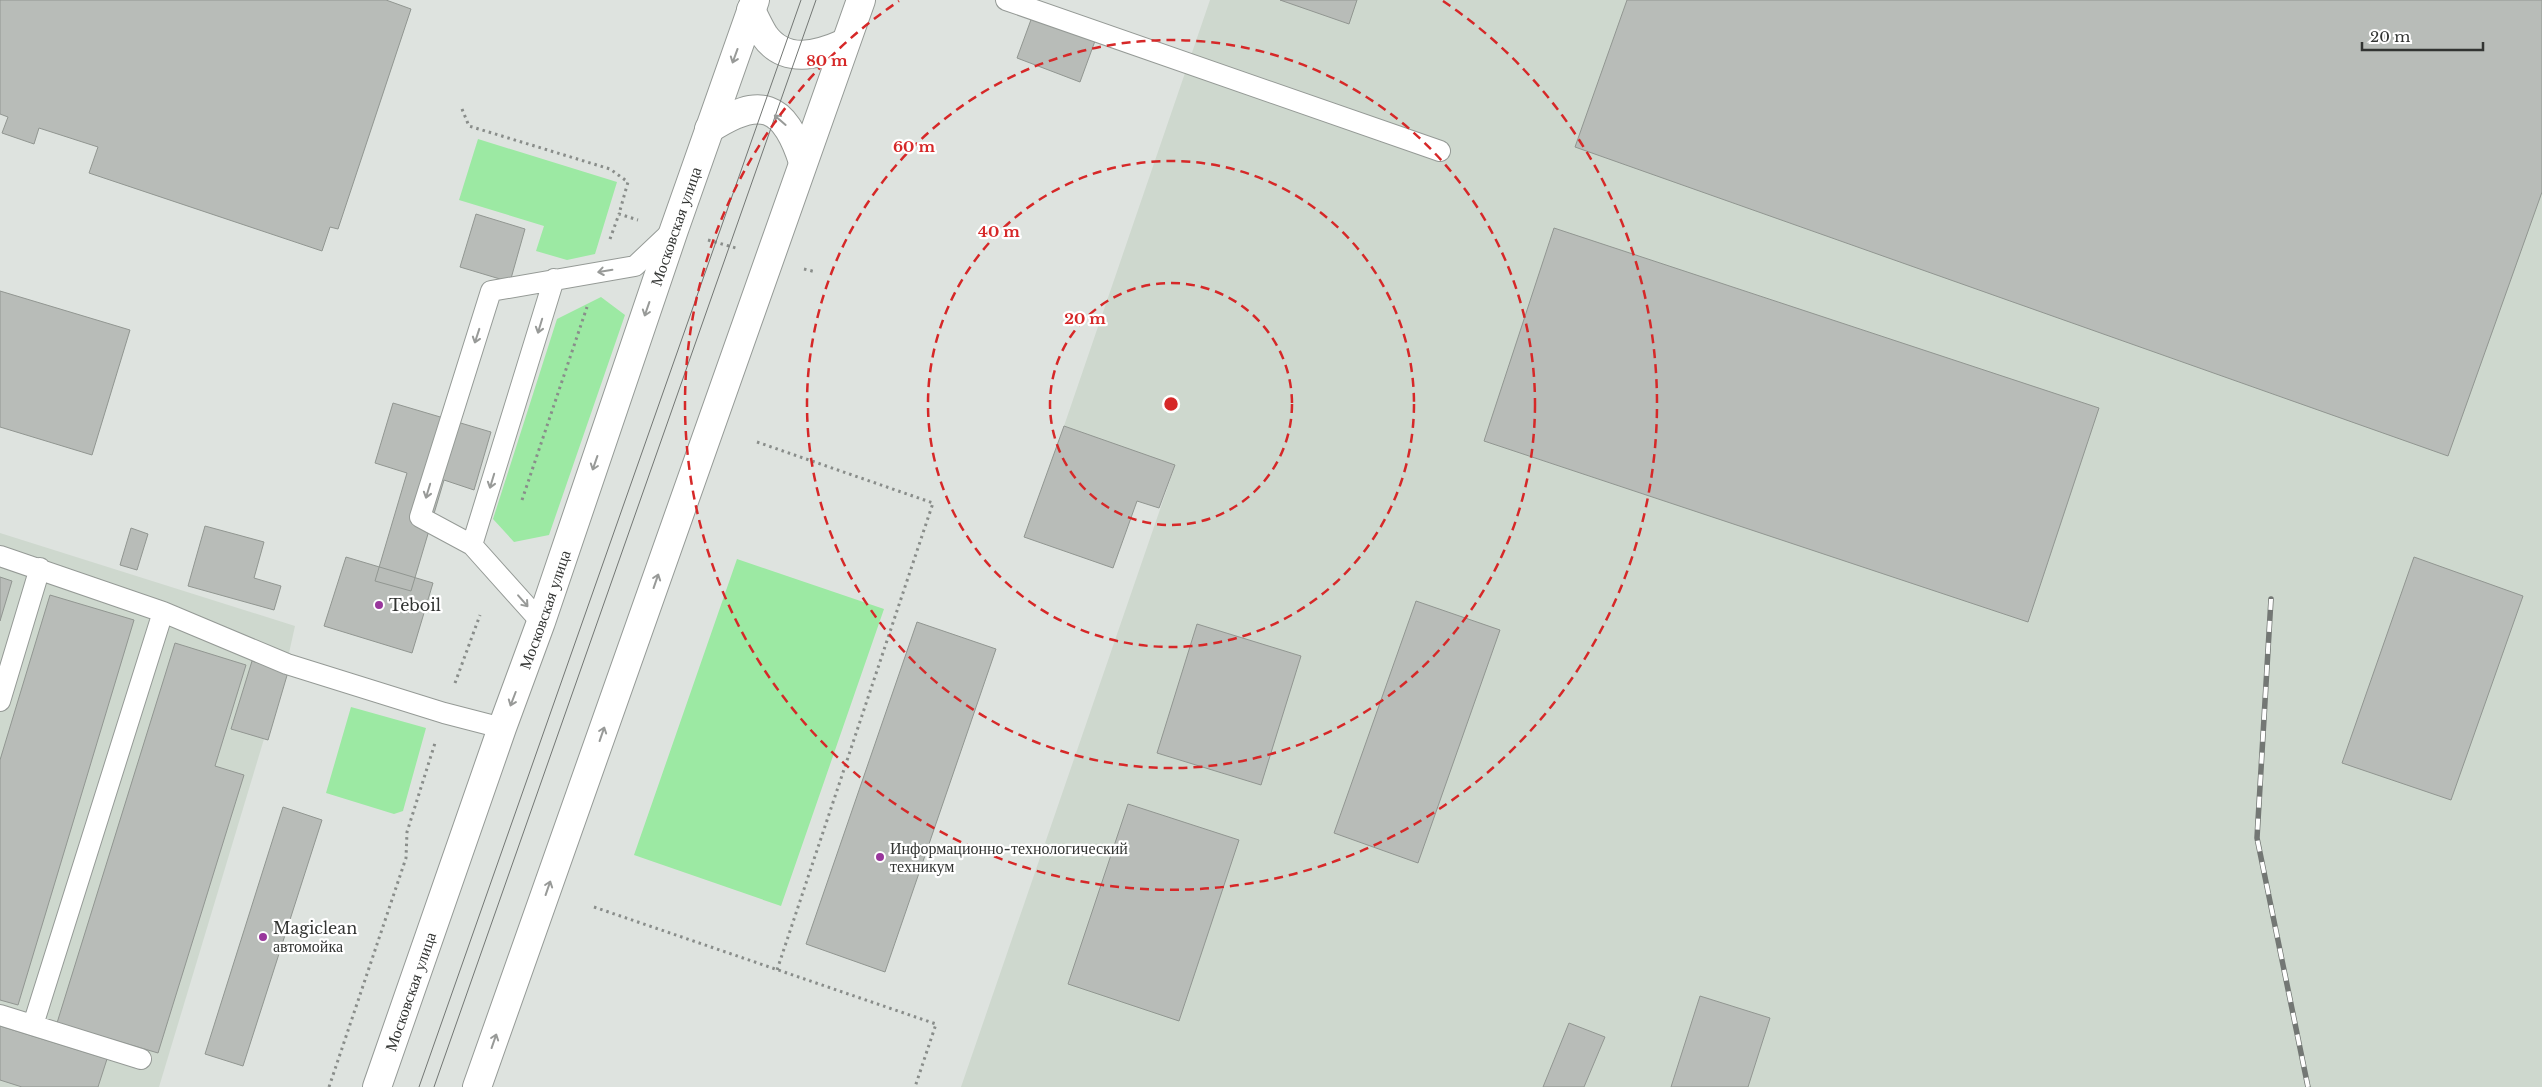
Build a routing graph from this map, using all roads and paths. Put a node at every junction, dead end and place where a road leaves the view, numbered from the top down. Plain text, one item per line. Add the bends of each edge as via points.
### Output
1 (861, 0) edge
2 (1006, 0) edge
3 (753, 5) edge
4 (845, 43) junction
5 (462, 109) dead end
6 (709, 129) junction
7 (1440, 151) dead end
8 (803, 162) junction
9 (619, 214) dead end
10 (674, 230) junction
11 (554, 279) junction
12 (757, 442) dead end
13 (472, 545) junction
14 (0, 556) edge
15 (40, 568) junction
16 (163, 612) junction
17 (480, 615) dead end
18 (541, 622) junction
19 (0, 701) edge
20 (444, 713) junction
21 (502, 728) junction
22 (594, 907) dead end
23 (777, 970) junction
24 (0, 1015) edge
25 (33, 1025) junction
26 (141, 1059) dead end
27 (329, 1087) edge
28 (377, 1087) edge
29 (477, 1087) edge
30 (915, 1087) edge

1 - 4 street
2 - 7 lane
3 - 4 street, Московская улица via 764,35 772,44 789,53 803,56 820,54
3 -> 6 street, Московская улица
4 - 8 street
5 - 9 path via 469,126 610,169 628,182
8 -> 6 street via 790,129 770,112 750,109 732,114
6 - 10 street, Московская улица
29 -> 8 street
10 -> 11 lane via 635,266
10 -> 18 street, Московская улица
11 -> 13 lane
11 -> 13 lane via 491,291 447,427 420,518
12 - 23 path via 933,503
13 -> 18 lane
14 - 15 lane
15 - 16 lane
15 - 19 lane
16 - 20 lane via 287,664
16 - 25 lane
17 - 20 path
18 -> 21 street, Московская улица
20 - 21 lane
20 - 27 path via 407,832 406,858
21 - 28 street, Московская улица
22 - 23 path
23 - 30 path via 936,1024
24 - 25 lane
25 - 26 lane

